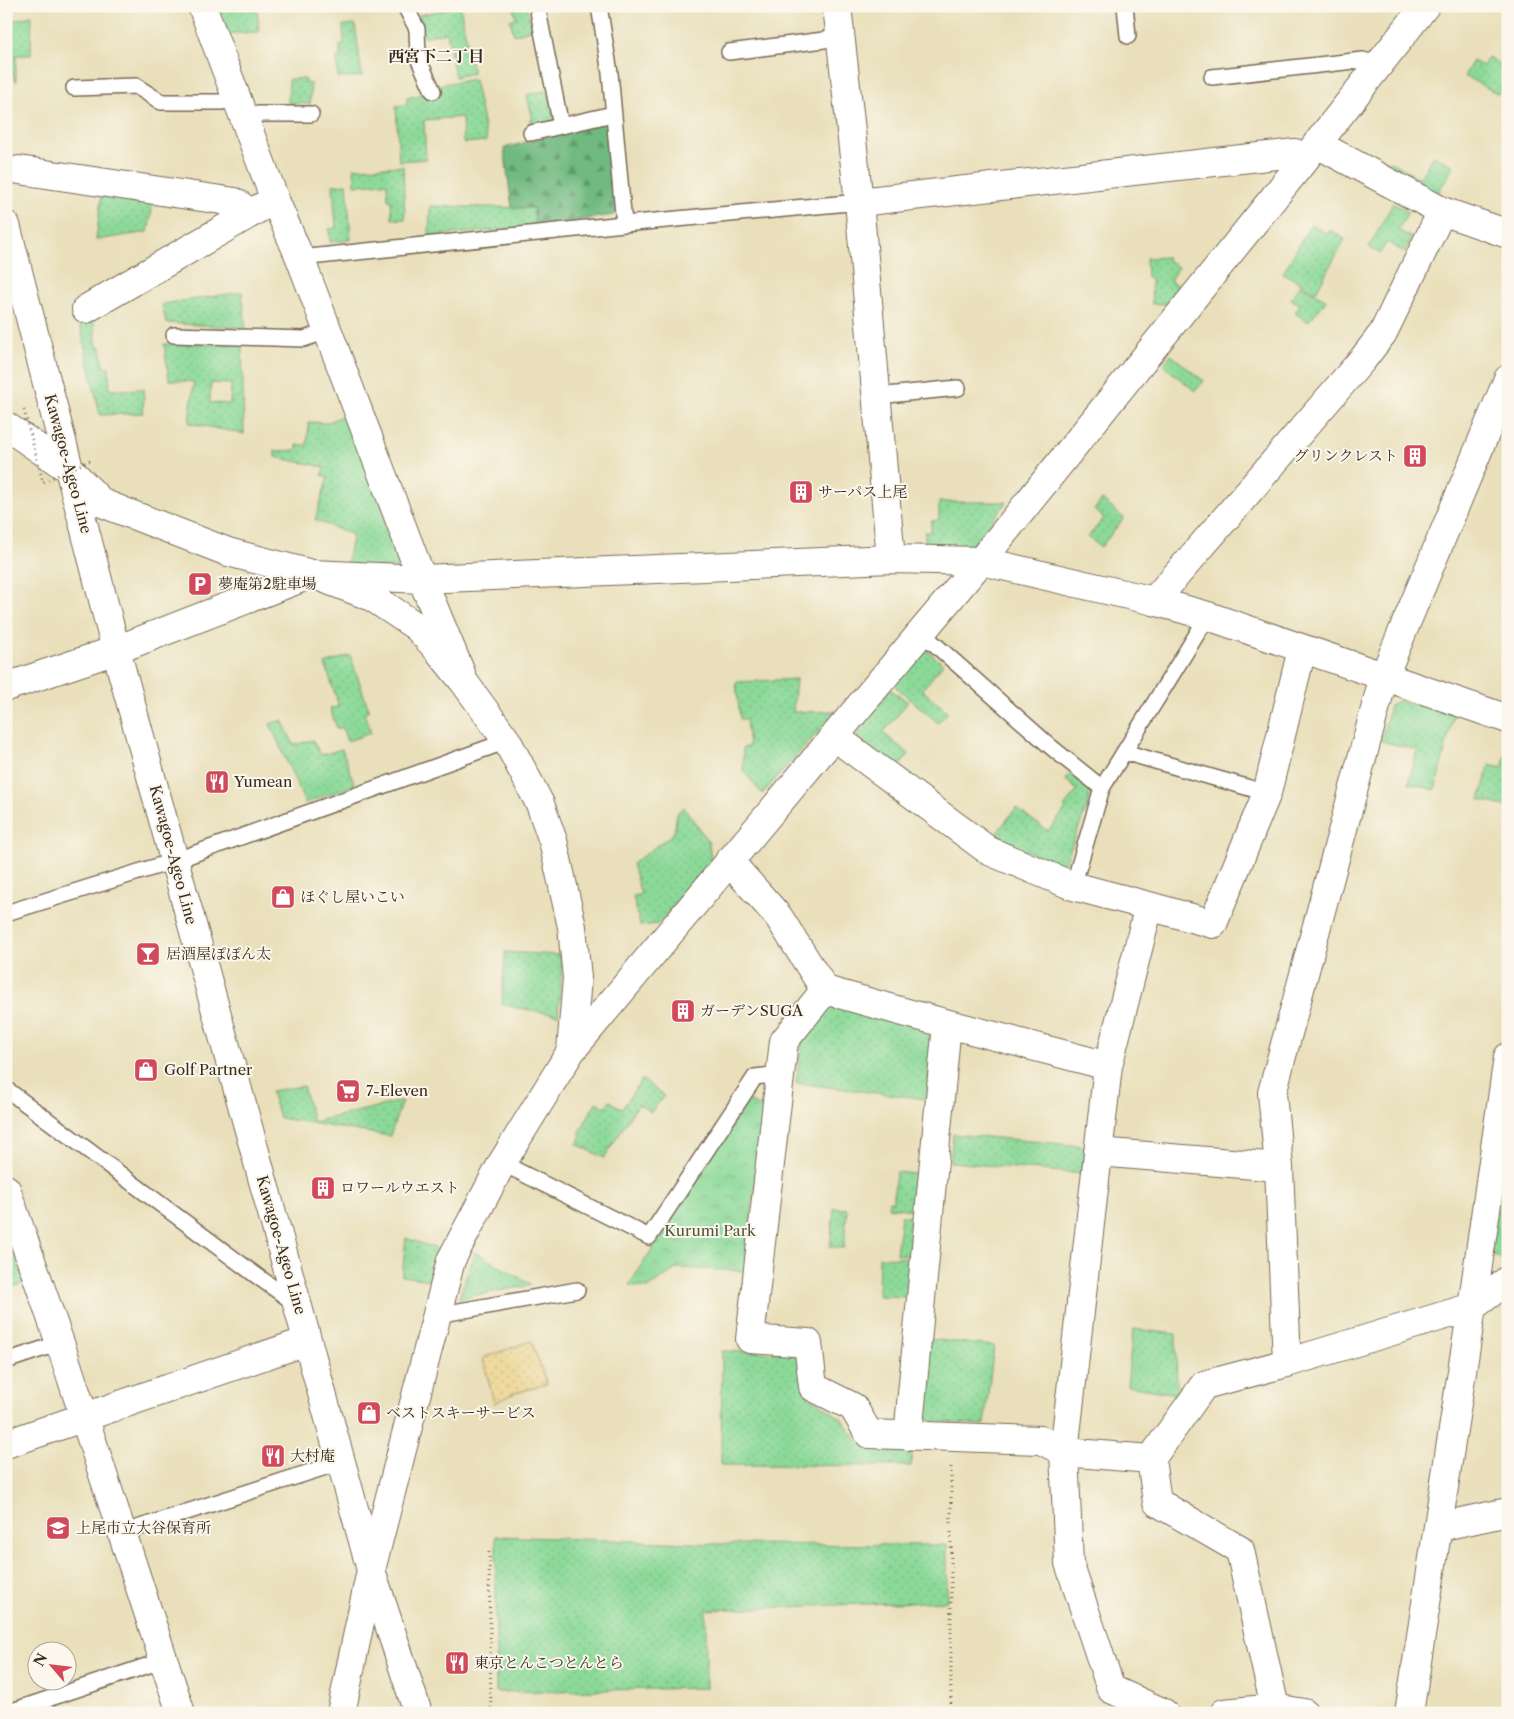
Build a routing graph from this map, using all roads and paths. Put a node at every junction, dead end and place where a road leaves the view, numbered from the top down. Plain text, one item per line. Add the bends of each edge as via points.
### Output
1 (202, 6) edge
2 (405, 6) edge
3 (537, 6) edge
4 (598, 6) edge
5 (1125, 6) edge
6 (1425, 6) edge
7 (839, 19) edge
8 (1128, 36) dead end
9 (729, 52) dead end
10 (1379, 65) junction
11 (1212, 77) dead end
12 (74, 88) dead end
13 (433, 92) dead end
14 (239, 106) junction
15 (312, 114) dead end
16 (614, 114) junction
17 (562, 126) junction
18 (531, 133) dead end
19 (1311, 151) junction
20 (19, 170) dead end
21 (275, 200) junction
22 (859, 202) junction
23 (1442, 211) junction
24 (251, 213) junction
25 (624, 224) junction
26 (6, 225) edge
27 (1508, 234) edge
28 (300, 258) junction
29 (86, 309) dead end
30 (327, 331) junction
31 (174, 335) dead end
32 (1508, 379) edge
33 (958, 388) dead end
34 (877, 396) junction
35 (15, 418) edge
36 (81, 465) junction
37 (891, 560) junction
38 (981, 561) junction
39 (312, 574) junction
40 (422, 579) junction
41 (1154, 601) junction
42 (1208, 616) junction
43 (922, 633) junction
44 (1302, 649) junction
45 (116, 650) junction
46 (1384, 676) junction
47 (464, 682) junction
48 (6, 687) edge
49 (1508, 719) edge
50 (835, 737) junction
51 (508, 741) junction
52 (1124, 752) junction
53 (1102, 788) junction
54 (1267, 793) junction
55 (729, 860) junction
56 (174, 861) junction
57 (1073, 886) junction
58 (1149, 906) junction
59 (6, 913) edge
60 (825, 990) junction
61 (947, 1024) junction
62 (571, 1051) junction
63 (1508, 1057) edge
64 (1108, 1066) junction
65 (780, 1074) junction
66 (6, 1089) edge
67 (1098, 1152) junction
68 (502, 1164) junction
69 (1279, 1167) junction
70 (6, 1189) edge
71 (1508, 1280) edge
72 (577, 1290) dead end
73 (297, 1304) junction
74 (1472, 1307) junction
75 (437, 1315) junction
76 (308, 1341) junction
77 (60, 1343) junction
78 (6, 1361) edge
79 (1287, 1363) junction
80 (84, 1418) junction
81 (908, 1436) junction
82 (951, 1437) junction
83 (6, 1444) edge
84 (1064, 1452) junction
85 (1151, 1459) junction
86 (341, 1462) junction
87 (1508, 1512) edge
88 (1438, 1527) junction
89 (122, 1533) junction
90 (489, 1552) dead end
91 (371, 1570) junction
92 (164, 1660) junction
93 (1275, 1708) junction
94 (6, 1713) edge
95 (181, 1713) edge
96 (341, 1713) edge
97 (418, 1713) edge
98 (490, 1713) edge
99 (951, 1713) edge
100 (1164, 1713) edge
101 (1224, 1713) edge
102 (1304, 1713) edge
103 (1410, 1713) edge

1 - 14 street
2 - 13 lane via 416,30 418,58
3 - 17 lane
4 - 16 lane
5 - 8 lane
6 - 10 street
7 - 9 lane via 824,40
7 - 22 street
10 - 11 lane via 1362,60
10 - 19 street
12 - 14 lane via 136,86 162,102 222,102
14 - 15 lane
14 - 21 street
16 - 17 lane
16 - 25 lane
17 - 18 lane
19 - 22 street
19 - 23 street
19 - 38 street
20 - 24 street via 235,202
21 - 24 street
21 - 28 street
22 - 25 lane
22 - 34 street
23 - 27 street
23 - 41 street via 1383,333
24 - 29 street
25 - 28 lane
26 - 36 street, Kawagoe-Ageo Line
28 - 30 street
30 - 31 lane via 304,339
30 - 40 street
32 - 46 street
33 - 34 lane
34 - 37 street
35 - 36 street
35 - 36 path, bridge via 43,482
36 - 39 street via 102,503 228,552
36 - 45 street, Kawagoe-Ageo Line
37 - 38 street
37 - 40 street
38 - 41 street
38 - 43 street
39 - 40 street
39 - 45 street
39 - 47 street via 372,597 417,627
40 - 47 street
41 - 42 street
42 - 44 street
42 - 52 lane
43 - 50 street
43 - 53 lane
44 - 46 street
44 - 54 street
45 - 48 street
45 - 56 street, Kawagoe-Ageo Line
46 - 49 street
46 - 69 street via 1272,1093
47 - 51 street
50 - 55 street
50 - 57 street via 989,851
51 - 56 lane
51 - 62 street via 540,804 553,841 572,927 577,978
52 - 53 lane
52 - 54 lane
53 - 57 lane
54 - 58 street via 1213,924
55 - 60 street via 778,916
55 - 62 street
56 - 59 lane
56 - 73 street, Kawagoe-Ageo Line
57 - 58 street
58 - 64 street
60 - 61 street
60 - 65 street via 784,1041
61 - 64 street
61 - 81 street
62 - 68 street
63 - 74 street
64 - 67 street
65 - 68 lane via 755,1077 649,1237
65 - 81 street via 750,1339 808,1343 813,1387 853,1407 869,1434
66 - 73 lane
67 - 69 street
67 - 84 street
68 - 75 street via 451,1260
69 - 79 street
70 - 77 street
71 - 74 street
72 - 75 lane
73 - 76 street, Kawagoe-Ageo Line
74 - 79 street
74 - 88 street
75 - 91 street
76 - 80 street
76 - 86 street, Kawagoe-Ageo Line
77 - 78 lane
77 - 80 street
79 - 85 street via 1204,1385
80 - 83 street
80 - 89 street
81 - 82 street
82 - 84 street via 1041,1440
82 - 99 path
84 - 85 street
84 - 100 street via 1070,1563 1111,1689
85 - 93 street via 1157,1502 1240,1550
86 - 89 lane
86 - 91 street, Kawagoe-Ageo Line
87 - 88 street
88 - 103 street
89 - 92 street
90 - 98 path
91 - 96 street
91 - 97 street, Kawagoe-Ageo Line
92 - 94 lane
92 - 95 street
93 - 101 street
93 - 102 street

